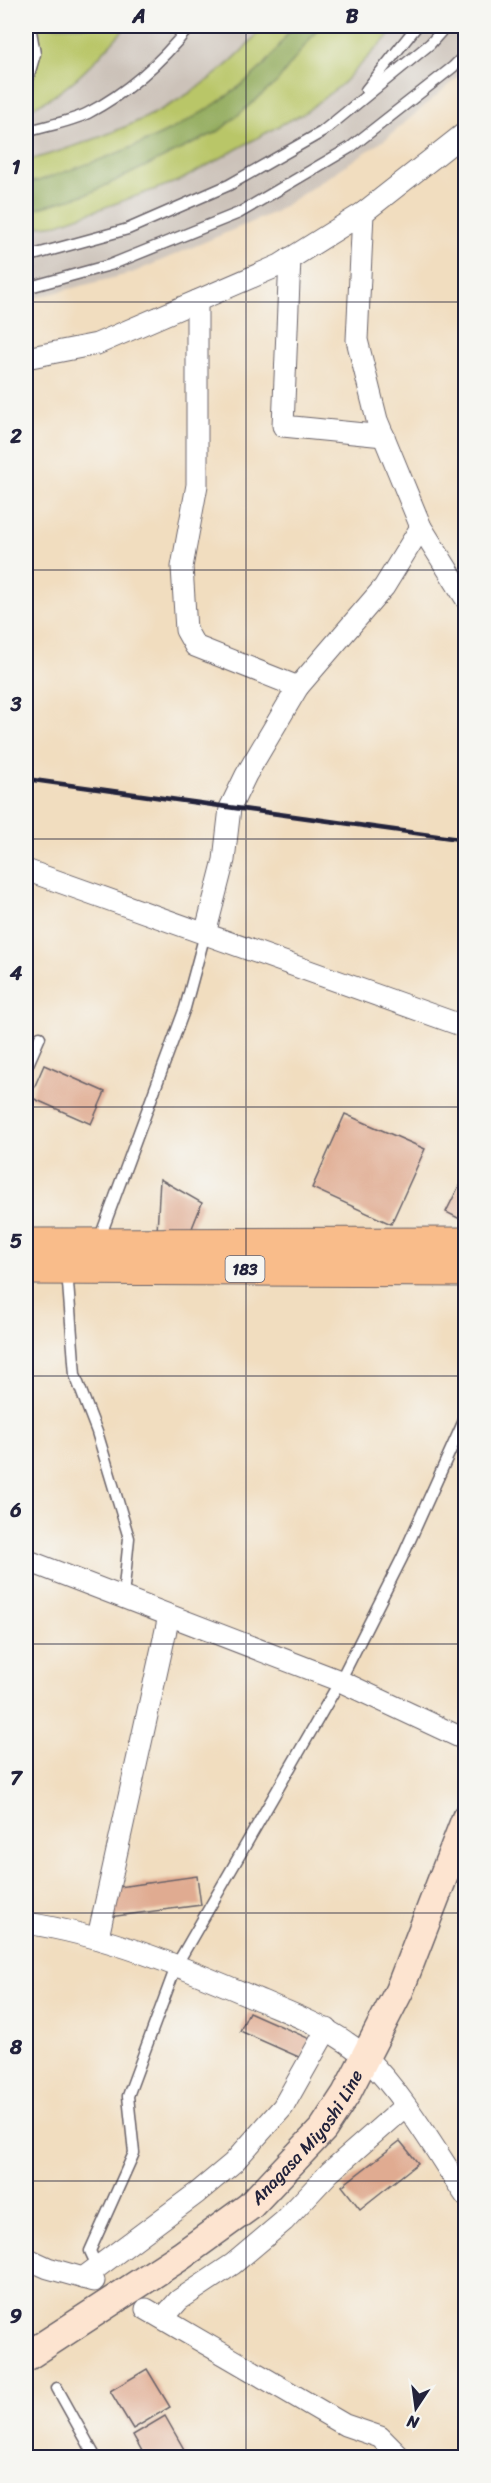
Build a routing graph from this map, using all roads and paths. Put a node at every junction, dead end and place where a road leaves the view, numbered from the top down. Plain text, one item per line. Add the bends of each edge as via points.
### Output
1 (30, 26) edge
2 (190, 26) edge
3 (417, 26) edge
4 (446, 26) edge
5 (465, 54) edge
6 (26, 85) edge
7 (353, 107) junction
8 (26, 132) edge
9 (465, 132) edge
10 (363, 213) junction
11 (26, 257) edge
12 (290, 258) junction
13 (26, 288) edge
14 (197, 301) junction
15 (26, 358) edge
16 (384, 436) junction
17 (421, 527) junction
18 (465, 599) edge
19 (298, 687) junction
20 (26, 870) edge
21 (205, 934) junction
22 (465, 1027) edge
23 (40, 1037) dead end
24 (26, 1069) edge
25 (465, 1244) edge
26 (26, 1245) edge
27 (77, 1252) junction
28 (26, 1268) edge
29 (465, 1270) edge
30 (465, 1416) edge
31 (26, 1560) edge
32 (123, 1597) junction
33 (169, 1616) junction
34 (340, 1681) junction
35 (465, 1740) edge
36 (465, 1818) edge
37 (26, 1923) edge
38 (98, 1937) junction
39 (177, 1964) junction
40 (327, 2029) junction
41 (366, 2058) junction
42 (405, 2106) junction
43 (465, 2196) edge
44 (26, 2258) edge
45 (91, 2275) junction
46 (26, 2357) edge
47 (57, 2388) dead end
48 (96, 2457) edge
49 (401, 2457) edge

1 - 6 lane via 35,54
2 - 8 lane via 131,86 86,114
3 - 7 lane
4 - 7 lane via 430,44
5 - 13 lane via 351,147 239,213 110,266
7 - 11 lane via 322,132 229,185 128,229
9 - 10 street
10 - 12 street
10 - 16 street via 357,340
12 - 14 street
12 - 16 street via 283,426
14 - 15 street via 97,344
14 - 19 street via 197,485 182,567 186,630 195,646
16 - 17 street
17 - 18 street
17 - 19 street via 384,587
19 - 21 street via 230,808 224,860
20 - 21 street
21 - 22 street
21 - 27 lane via 185,1008
23 - 24 lane
25 - 27 highway, 183
26 - 27 highway, 183
27 - 28 highway, 183
27 - 29 highway, 183
27 - 32 lane via 75,1374 129,1538
30 - 34 lane via 402,1558
31 - 32 street
32 - 33 street
33 - 34 street
33 - 38 street
34 - 35 street
34 - 39 lane
36 - 41 main road, Anagasa Miyoshi Line via 399,1991
37 - 38 street
38 - 39 street
39 - 40 street
39 - 45 lane via 128,2096 134,2153 90,2251
40 - 41 street
40 - 45 street via 283,2107 233,2163
41 - 42 street
41 - 46 main road, Anagasa Miyoshi Line via 323,2129 250,2206
42 - 43 street
42 - 49 street via 233,2264 155,2314 345,2425 380,2437
44 - 45 street
47 - 48 lane

